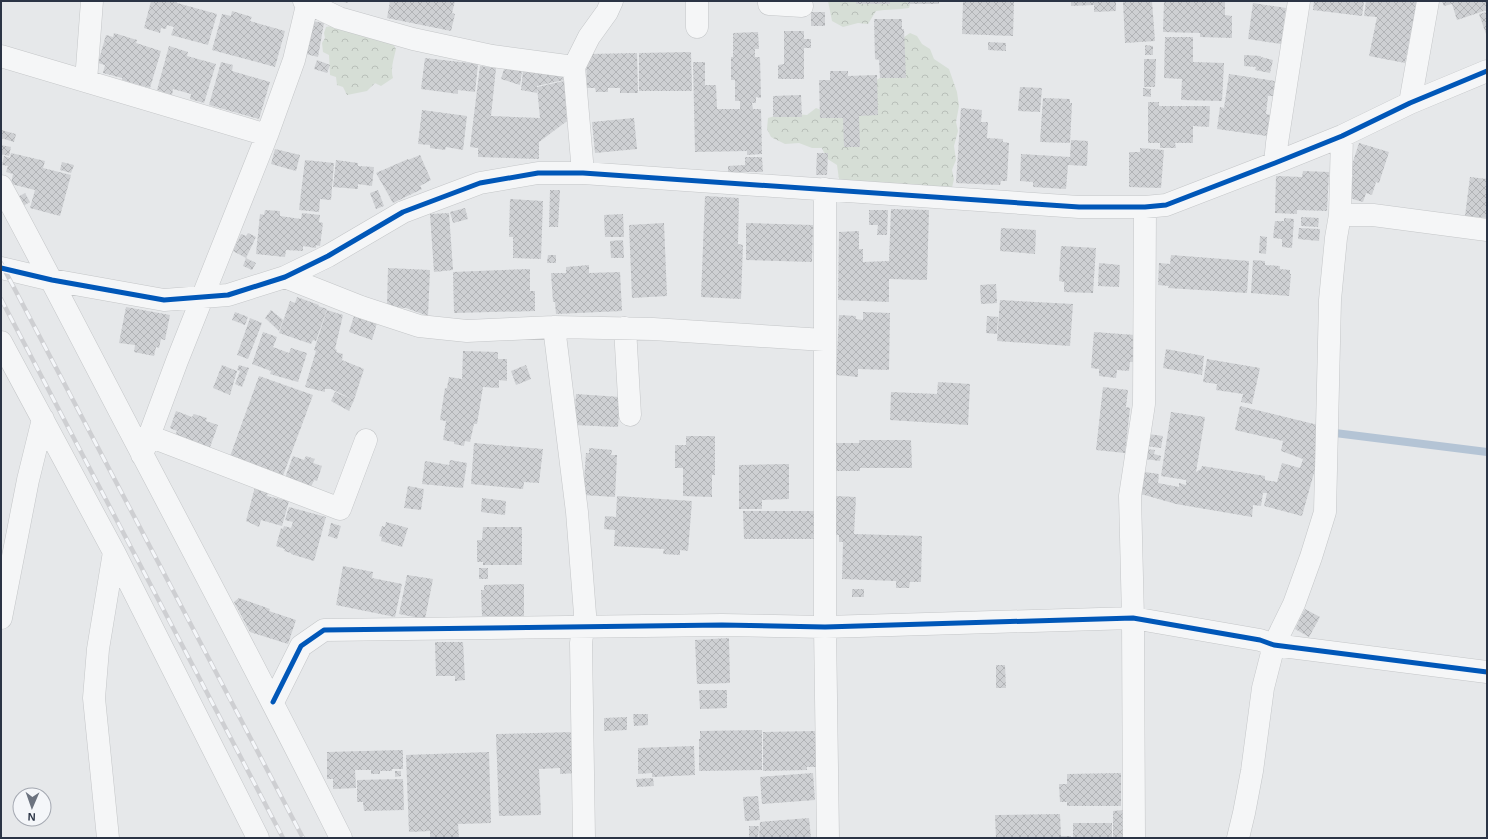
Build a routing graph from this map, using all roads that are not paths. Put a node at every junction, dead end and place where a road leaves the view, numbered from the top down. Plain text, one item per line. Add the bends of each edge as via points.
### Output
1 (92, 1) edge
2 (612, 1) edge
3 (697, 1) edge
4 (769, 1) edge
5 (1299, 1) edge
6 (1428, 1) edge
7 (306, 2) edge
8 (802, 6) dead end
9 (697, 27) dead end
10 (1, 56) edge
11 (574, 67) junction
12 (1487, 71) edge
13 (86, 81) junction
14 (1410, 103) junction
15 (267, 136) junction
16 (1342, 136) junction
17 (1275, 163) junction
18 (583, 172) junction
19 (1, 186) edge
20 (825, 190) junction
21 (1145, 207) junction
22 (1340, 215) junction
23 (1487, 230) edge
24 (1, 268) edge
25 (285, 277) junction
26 (52, 280) junction
27 (203, 298) junction
28 (554, 327) junction
29 (625, 328) junction
30 (824, 340) junction
31 (1, 342) edge
32 (630, 415) dead end
33 (43, 420) junction
34 (366, 440) dead end
35 (146, 446) junction
36 (114, 552) junction
37 (1, 618) edge
38 (1133, 618) junction
39 (583, 627) junction
40 (826, 627) junction
41 (1274, 645) junction
42 (1487, 672) edge
43 (273, 702) junction
44 (108, 838) edge
45 (258, 838) edge
46 (341, 838) edge
47 (584, 838) edge
48 (828, 838) edge
49 (1134, 838) edge
50 (1238, 838) edge

1 - 13 street
2 - 11 street via 588,37
3 - 9 street
4 - 8 street via 769,4
5 - 17 street
6 - 14 street
7 - 11 street via 339,18 413,39 492,56
7 - 15 street via 294,60
10 - 13 street
11 - 18 street
12 - 14 street
13 - 15 street
14 - 16 street
15 - 27 street
16 - 17 street
16 - 22 street
17 - 21 street via 1166,205
18 - 20 street
18 - 25 street via 538,173 480,183 403,212 328,256
19 - 26 street
20 - 21 street via 1080,207
20 - 30 street
21 - 38 street via 1144,404 1130,496
22 - 23 street via 1374,215
22 - 41 street via 1330,300 1325,512 1294,604
24 - 26 street
25 - 27 street via 228,295
25 - 28 street via 418,326 467,331
26 - 27 street via 164,300
26 - 35 street
27 - 35 street
28 - 29 street
28 - 39 street via 577,512 585,614
29 - 30 street
29 - 32 street
30 - 40 street
31 - 33 street
33 - 36 street
33 - 37 street via 28,480
34 - 35 street via 340,509
35 - 43 street
36 - 44 street via 98,649 94,698
36 - 45 street
38 - 40 street
38 - 41 street via 1260,640
38 - 49 street
39 - 40 street
39 - 43 street via 324,630 301,646
39 - 47 street via 581,643
40 - 48 street
41 - 42 street
41 - 50 street via 1263,688 1252,771
43 - 46 street

